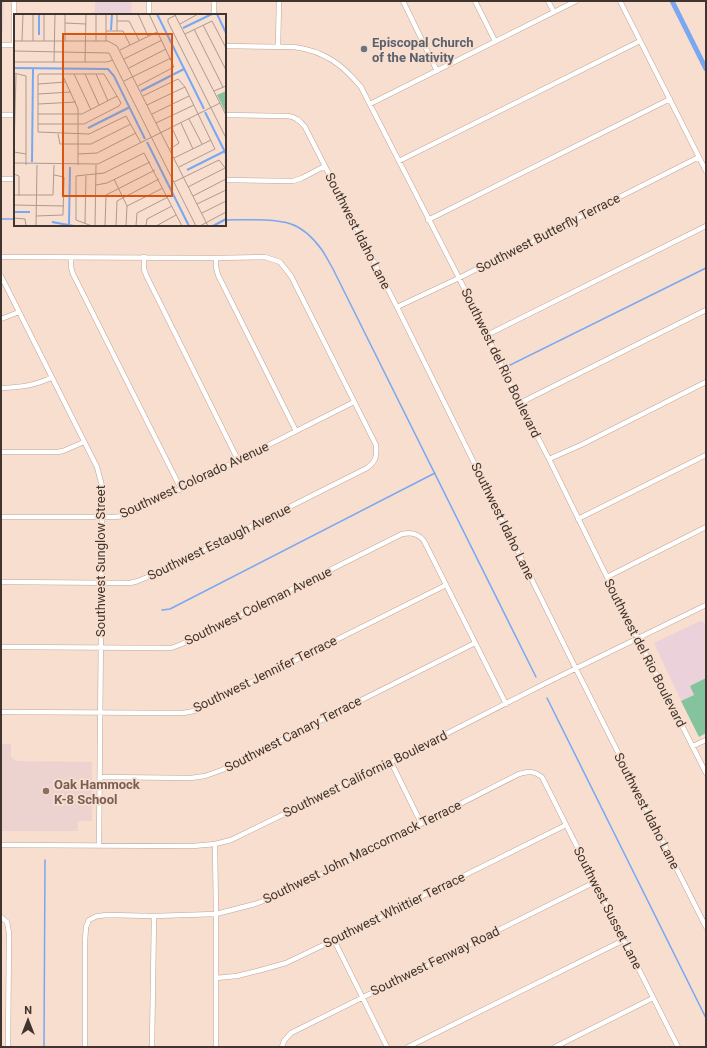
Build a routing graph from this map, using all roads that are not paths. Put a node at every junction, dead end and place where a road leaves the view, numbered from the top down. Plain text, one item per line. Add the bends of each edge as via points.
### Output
1 (14, 1) edge
2 (149, 1) edge
3 (214, 1) edge
4 (279, 1) edge
5 (403, 1) edge
6 (476, 1) edge
7 (548, 1) edge
8 (576, 1) edge
9 (620, 1) edge
10 (554, 12) junction
11 (149, 14) edge
12 (214, 14) edge
13 (495, 41) junction
14 (640, 41) junction
15 (1, 45) edge
16 (14, 45) edge
17 (226, 46) edge
18 (278, 47) junction
19 (437, 71) junction
20 (670, 99) junction
21 (370, 104) junction
22 (1, 115) edge
23 (14, 115) edge
24 (226, 115) edge
25 (699, 157) junction
26 (399, 161) junction
27 (325, 166) junction
28 (706, 171) edge
29 (1, 179) edge
30 (14, 179) edge
31 (226, 180) edge
32 (428, 220) junction
33 (706, 226) edge
34 (1, 257) edge
35 (71, 257) junction
36 (144, 257) junction
37 (216, 258) junction
38 (1, 276) edge
39 (458, 278) junction
40 (397, 307) junction
41 (706, 310) edge
42 (19, 312) junction
43 (1, 319) edge
44 (487, 335) junction
45 (51, 378) junction
46 (706, 382) edge
47 (1, 388) edge
48 (354, 402) junction
49 (520, 403) junction
50 (296, 431) junction
51 (84, 442) junction
52 (1, 452) edge
53 (706, 455) edge
54 (549, 459) junction
55 (238, 460) junction
56 (181, 488) junction
57 (1, 517) edge
58 (102, 517) junction
59 (578, 519) junction
60 (706, 527) edge
61 (607, 577) junction
62 (1, 582) edge
63 (102, 583) junction
64 (446, 585) junction
65 (706, 606) edge
66 (638, 638) junction
67 (475, 642) junction
68 (1, 647) edge
69 (101, 647) junction
70 (576, 669) junction
71 (506, 704) junction
72 (1, 712) edge
73 (100, 712) junction
74 (706, 740) edge
75 (693, 746) junction
76 (391, 762) junction
77 (535, 772) joint
78 (706, 773) edge
79 (100, 777) junction
80 (421, 824) junction
81 (566, 825) junction
82 (215, 844) junction
83 (1, 845) edge
84 (99, 846) junction
85 (595, 882) junction
86 (216, 914) junction
87 (154, 916) junction
88 (1, 917) edge
89 (706, 927) edge
90 (334, 940) junction
91 (624, 940) junction
92 (216, 978) junction
93 (362, 998) junction
94 (653, 998) junction
95 (8, 1047) edge
96 (85, 1047) edge
97 (152, 1047) edge
98 (216, 1047) edge
99 (282, 1047) edge
100 (387, 1047) edge
101 (408, 1047) edge
102 (555, 1047) edge
103 (678, 1047) edge

1 - 16 street
2 - 11 street
3 - 12 street
4 - 18 street
5 - 19 street
6 - 13 street
7 - 10 street
8 - 10 street
9 - 14 street
10 - 13 street
13 - 19 street
14 - 20 street
14 - 26 street
15 - 16 street
17 - 18 street, Southwest del Rio Boulevard
18 - 21 street, Southwest del Rio Boulevard via 304,49 329,58 352,75
19 - 21 street
20 - 25 street
20 - 32 street
21 - 26 street, Southwest del Rio Boulevard
22 - 23 street
24 - 27 street, Southwest Idaho Lane via 296,118 305,127
25 - 28 street
25 - 39 street, Southwest Butterfly Terrace
26 - 32 street, Southwest del Rio Boulevard
27 - 31 street via 293,181
27 - 40 street, Southwest Idaho Lane
29 - 30 street
32 - 39 street, Southwest del Rio Boulevard
33 - 44 street
34 - 35 street
35 - 36 street
35 - 56 street via 73,274
36 - 37 street
36 - 55 street via 146,275
37 - 48 street via 265,257 280,262 291,276
37 - 50 street via 218,275
38 - 42 street, Southwest Sunglow Street
39 - 40 street, Southwest Butterfly Terrace
39 - 44 street, Southwest del Rio Boulevard
40 - 70 street, Southwest Idaho Lane
41 - 49 street
42 - 43 street
42 - 45 street, Southwest Sunglow Street
44 - 49 street, Southwest del Rio Boulevard
45 - 47 street via 35,384
45 - 51 street, Southwest Sunglow Street
46 - 54 street
48 - 50 street, Southwest Colorado Avenue
48 - 63 street, Southwest Estaugh Avenue via 376,445 376,458 367,468 159,572 138,581
49 - 54 street, Southwest del Rio Boulevard
50 - 55 street, Southwest Colorado Avenue
51 - 52 street via 57,452
51 - 58 street, Southwest Sunglow Street via 97,467 102,486
53 - 59 street
54 - 59 street, Southwest del Rio Boulevard
55 - 56 street, Southwest Colorado Avenue
56 - 58 street, Southwest Colorado Avenue via 122,516
57 - 58 street, Southwest Colorado Avenue
58 - 63 street, Southwest Sunglow Street
59 - 61 street, Southwest del Rio Boulevard
60 - 61 street
61 - 66 street, Southwest del Rio Boulevard
62 - 63 street, Southwest Estaugh Avenue
63 - 69 street, Southwest Sunglow Street
64 - 67 street
64 - 69 street, Southwest Coleman Avenue via 424,541 412,533 402,534 182,644 171,648
64 - 73 street, Southwest Jennifer Terrace via 194,711
65 - 66 street, Southwest California Boulevard
66 - 70 street, Southwest California Boulevard
66 - 75 street, Southwest del Rio Boulevard
67 - 71 street
67 - 79 street, Southwest Canary Terrace via 222,770 191,778
68 - 69 street, Southwest Coleman Avenue
69 - 73 street, Southwest Sunglow Street
70 - 71 street, Southwest California Boulevard
70 - 89 street, Southwest Idaho Lane
71 - 76 street, Southwest California Boulevard
72 - 73 street, Southwest Jennifer Terrace
73 - 79 street, Southwest Sunglow Street
74 - 75 street
75 - 78 street, Southwest del Rio Boulevard
76 - 80 street
76 - 82 street, Southwest California Boulevard via 231,840
77 - 80 street, Southwest John Maccormack Terrace via 519,774
77 - 81 street, Southwest Susset Lane via 542,777
79 - 84 street, Southwest Sunglow Street
80 - 86 street, Southwest John Maccormack Terrace via 275,897
81 - 85 street, Southwest Susset Lane
81 - 90 street, Southwest Whittier Terrace
82 - 84 street, Southwest California Boulevard
82 - 86 street
83 - 84 street, Southwest California Boulevard
85 - 91 street, Southwest Susset Lane
85 - 93 street, Southwest Fenway Road
86 - 87 street, Southwest John Maccormack Terrace
86 - 92 street
87 - 96 street, Southwest John Maccormack Terrace via 108,914 89,920 85,941
87 - 97 street
88 - 95 street via 7,922 9,932
90 - 92 street, Southwest Whittier Terrace via 286,963 237,976
90 - 93 street
91 - 94 street, Southwest Susset Lane
91 - 101 street
92 - 98 street
93 - 99 street, Southwest Fenway Road via 291,1033
93 - 100 street
94 - 102 street
94 - 103 street, Southwest Susset Lane

